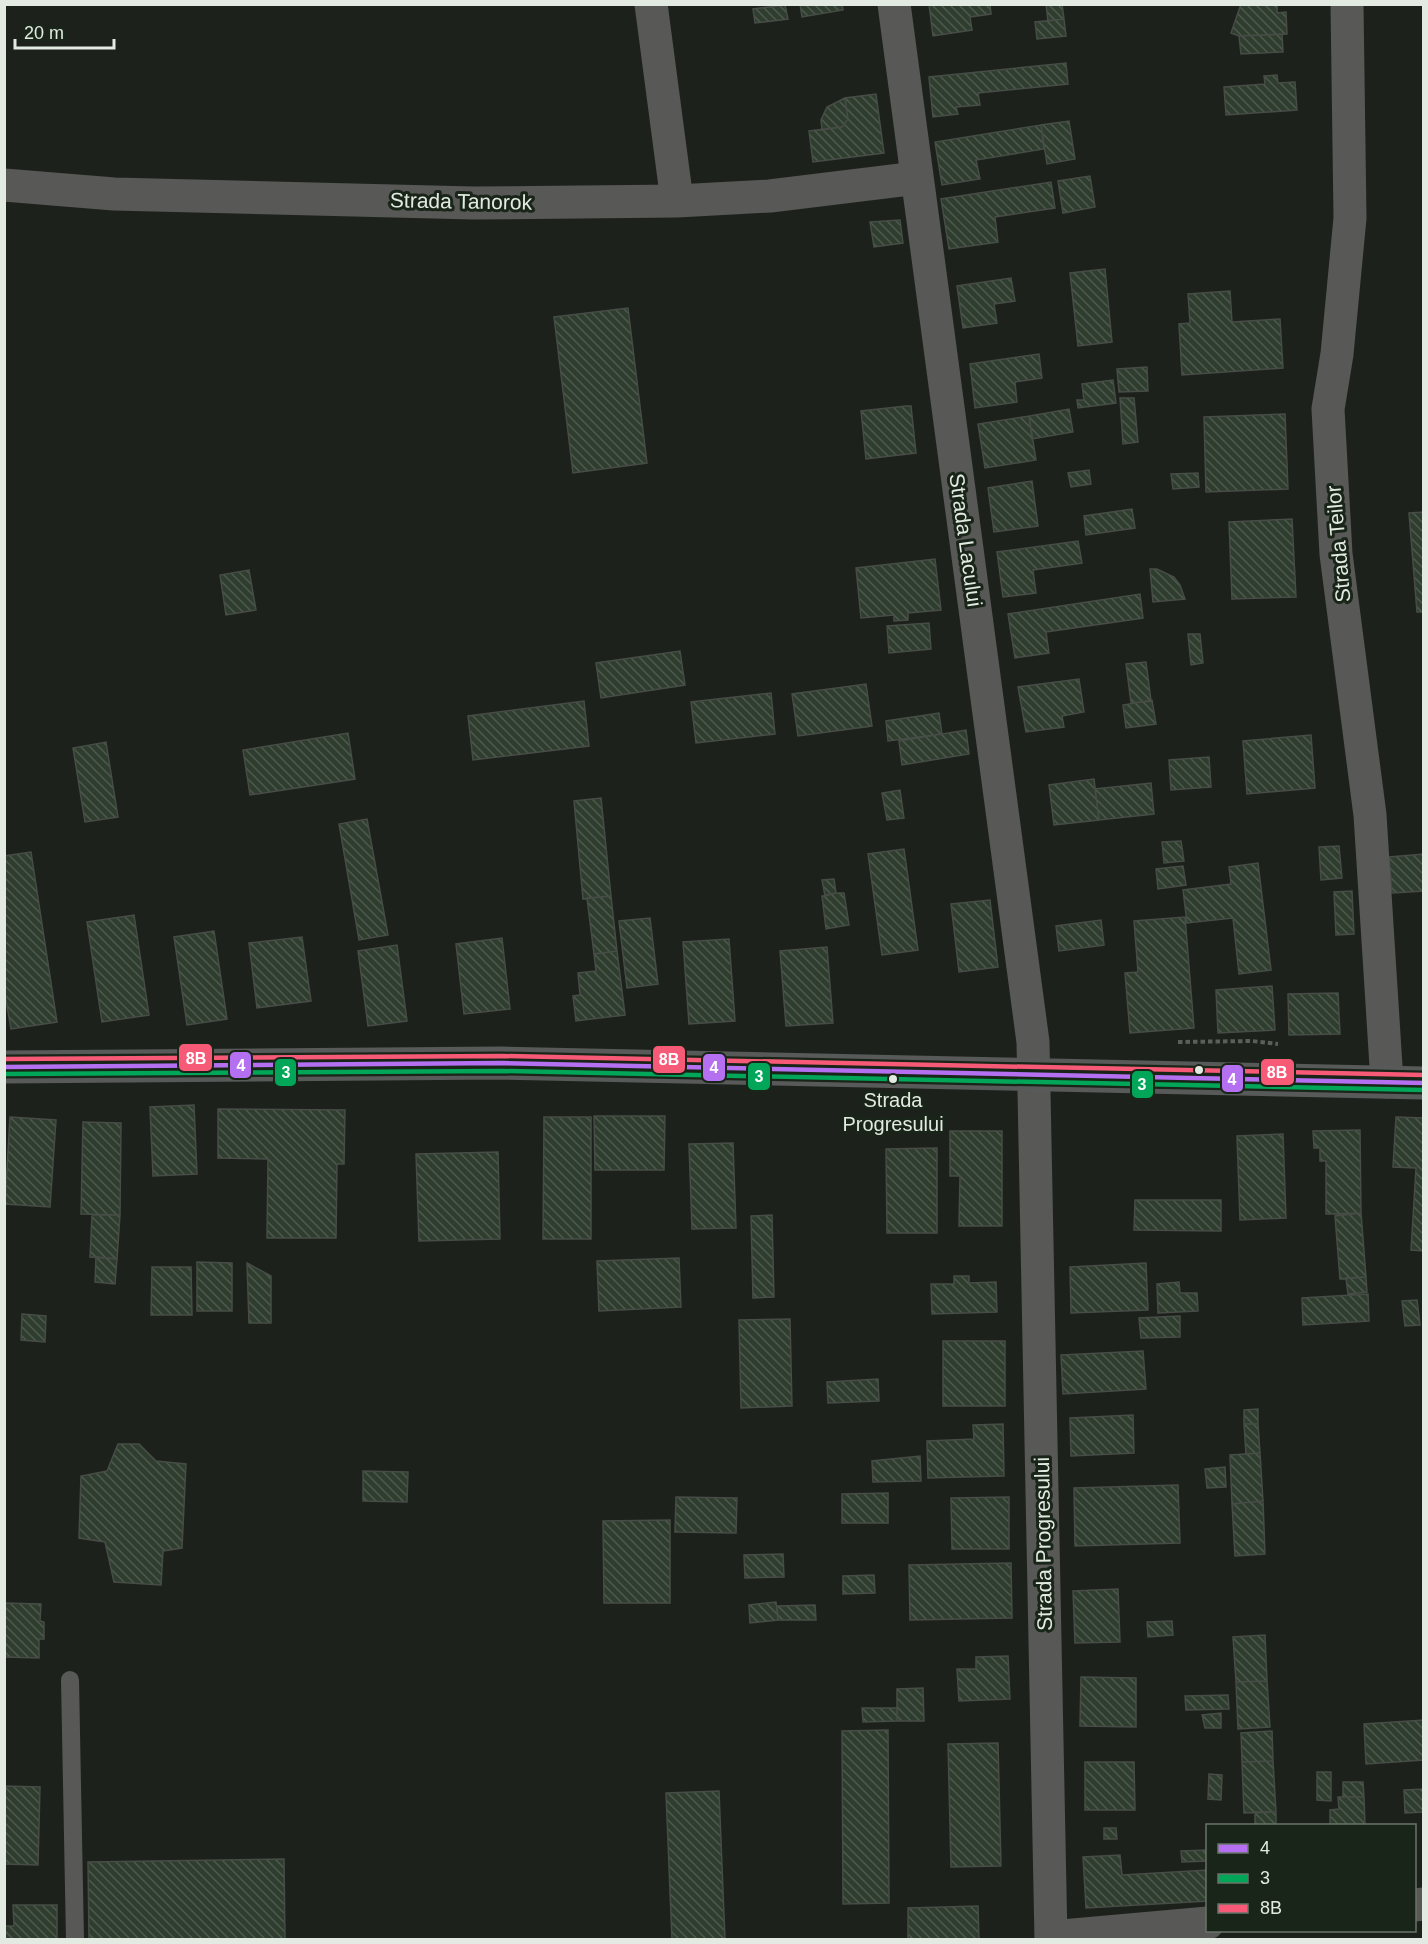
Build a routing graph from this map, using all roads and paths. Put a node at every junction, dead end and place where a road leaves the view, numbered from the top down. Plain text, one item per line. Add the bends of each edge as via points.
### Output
1 (651, 4) edge
2 (894, 4) edge
3 (1347, 4) edge
4 (917, 178) junction
5 (4, 185) edge
6 (677, 201) junction
7 (4, 1067) edge
8 (1034, 1076) junction
9 (1387, 1082) junction
10 (1424, 1083) edge
11 (70, 1680) dead end
12 (1206, 1923) edge
13 (1051, 1938) edge
14 (75, 1940) edge

1 - 6 street
2 - 4 street, Strada Lacului
3 - 9 street, Strada Teilor via 1350,218 1339,343 1328,409 1336,554 1370,815
4 - 6 street, Strada Tanorok via 770,196
4 - 8 street, Strada Lacului via 1032,1030
5 - 6 street, Strada Tanorok via 216,198 473,204
7 - 8 main road via 502,1063
8 - 9 main road
8 - 13 street, Strada Progresului
9 - 10 main road
11 - 14 lane
12 - 13 street

